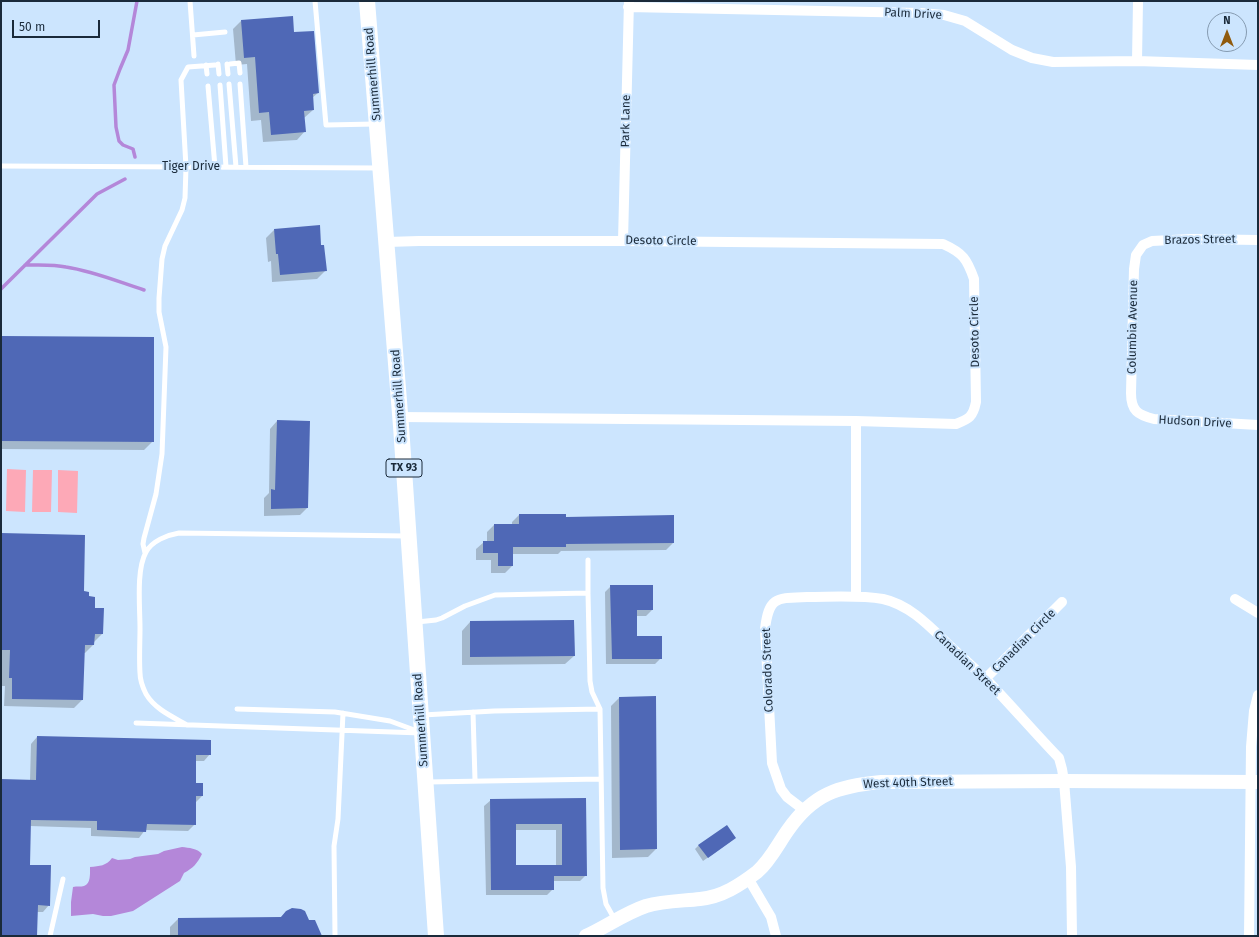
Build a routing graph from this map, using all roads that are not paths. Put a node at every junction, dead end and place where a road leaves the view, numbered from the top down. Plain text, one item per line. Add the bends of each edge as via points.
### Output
1 (190, 1) edge
2 (315, 1) edge
3 (367, 1) edge
4 (1138, 1) edge
5 (629, 4) edge
6 (225, 32) dead end
7 (193, 35) junction
8 (194, 56) dead end
9 (1138, 61) junction
10 (206, 65) junction
11 (1258, 65) edge
12 (240, 73) dead end
13 (207, 74) dead end
14 (219, 74) dead end
15 (228, 74) dead end
16 (229, 84) dead end
17 (240, 84) dead end
18 (220, 85) dead end
19 (208, 86) dead end
20 (376, 124) junction
21 (1, 166) edge
22 (186, 167) junction
23 (215, 167) junction
24 (226, 167) junction
25 (236, 167) junction
26 (246, 167) junction
27 (381, 168) junction
28 (1258, 240) edge
29 (623, 241) junction
30 (387, 242) junction
31 (1143, 245) joint
32 (1135, 410) joint
33 (400, 417) junction
34 (856, 421) junction
35 (1258, 425) edge
36 (408, 536) junction
37 (145, 553) junction
38 (588, 560) dead end
39 (588, 593) junction
40 (856, 597) junction
41 (1235, 598) dead end
42 (1062, 602) dead end
43 (1258, 613) edge
44 (414, 622) junction
45 (985, 679) junction
46 (1258, 695) edge
47 (237, 709) dead end
48 (600, 709) junction
49 (473, 712) junction
50 (343, 713) junction
51 (420, 715) junction
52 (136, 723) dead end
53 (187, 725) junction
54 (343, 730) junction
55 (422, 733) junction
56 (601, 779) junction
57 (475, 780) junction
58 (1064, 781) junction
59 (425, 782) junction
60 (1254, 782) edge
61 (804, 810) junction
62 (748, 878) junction
63 (63, 879) dead end
64 (616, 921) junction
65 (50, 936) edge
66 (335, 936) edge
67 (436, 936) edge
68 (586, 936) edge
69 (776, 936) edge
70 (1072, 936) edge
71 (1249, 936) edge

1 - 7 lane
2 - 20 lane via 326,125
3 - 20 main road, Summerhill Road / TX 93
4 - 9 street
5 - 9 street, Palm Drive via 944,15 965,21 1012,50 1032,58 1053,62
5 - 29 street, Park Lane
6 - 7 lane
7 - 8 lane
9 - 11 street, Palm Drive
10 - 13 lane
10 - 14 lane via 216,65
10 - 22 lane via 188,67 181,80
12 - 15 lane via 239,63 228,64
16 - 25 lane
17 - 26 lane
18 - 24 lane
19 - 23 lane
20 - 27 main road, Summerhill Road / TX 93
21 - 22 lane, Tiger Drive
22 - 23 lane, Tiger Drive
22 - 37 lane via 182,210 165,246 162,259 159,312 166,347 162,454 156,494 144,538
23 - 24 lane, Tiger Drive
24 - 25 lane, Tiger Drive
25 - 26 lane, Tiger Drive
26 - 27 lane, Tiger Drive
27 - 30 main road, Summerhill Road / TX 93
28 - 31 street, Brazos Street via 1169,240 1152,241
29 - 30 street, Desoto Circle
29 - 34 street, Desoto Circle via 943,244 956,250 968,262 974,279 974,412 969,419 956,424
30 - 33 main road, Summerhill Road / TX 93
31 - 32 street, Columbia Avenue via 1136,255 1134,269 1131,402
32 - 35 street, Hudson Drive via 1144,417 1154,419
33 - 34 street, Desoto Circle
33 - 36 main road, Summerhill Road / TX 93
34 - 40 street
36 - 37 lane via 179,533 160,539
36 - 44 main road, Summerhill Road / TX 93
37 - 53 lane via 140,572 140,675 150,700 162,711
38 - 39 lane
39 - 44 lane via 495,595 436,620
39 - 48 lane via 590,681
40 - 45 street, Canadian Street via 884,599 904,607 924,622
40 - 61 street, Colorado Street via 780,599 771,605 767,615 765,629 772,763 781,789
41 - 43 street
42 - 45 street, Canadian Circle
44 - 51 main road, Summerhill Road / TX 93
45 - 58 street, Canadian Street via 1059,758
46 - 60 street via 1251,747
47 - 50 lane
48 - 49 lane
48 - 56 lane
49 - 51 lane
49 - 57 lane
50 - 54 lane
50 - 55 lane via 390,721
51 - 55 main road, Summerhill Road / TX 93
52 - 53 lane
53 - 54 lane
54 - 55 lane
54 - 66 lane via 334,846
55 - 59 main road, Summerhill Road / TX 93
56 - 57 lane
56 - 64 lane via 603,888 606,904
57 - 59 lane
58 - 60 street, West 40th Street
58 - 61 street, West 40th Street via 865,783 824,795
58 - 70 street, Canadian Street via 1071,867
59 - 67 main road, Summerhill Road / TX 93
60 - 71 street
61 - 62 street, West 40th Street via 765,863
62 - 64 street, West 40th Street via 731,890 716,896 657,903 633,911
62 - 69 street via 770,917
63 - 65 lane
64 - 68 street, West 40th Street

